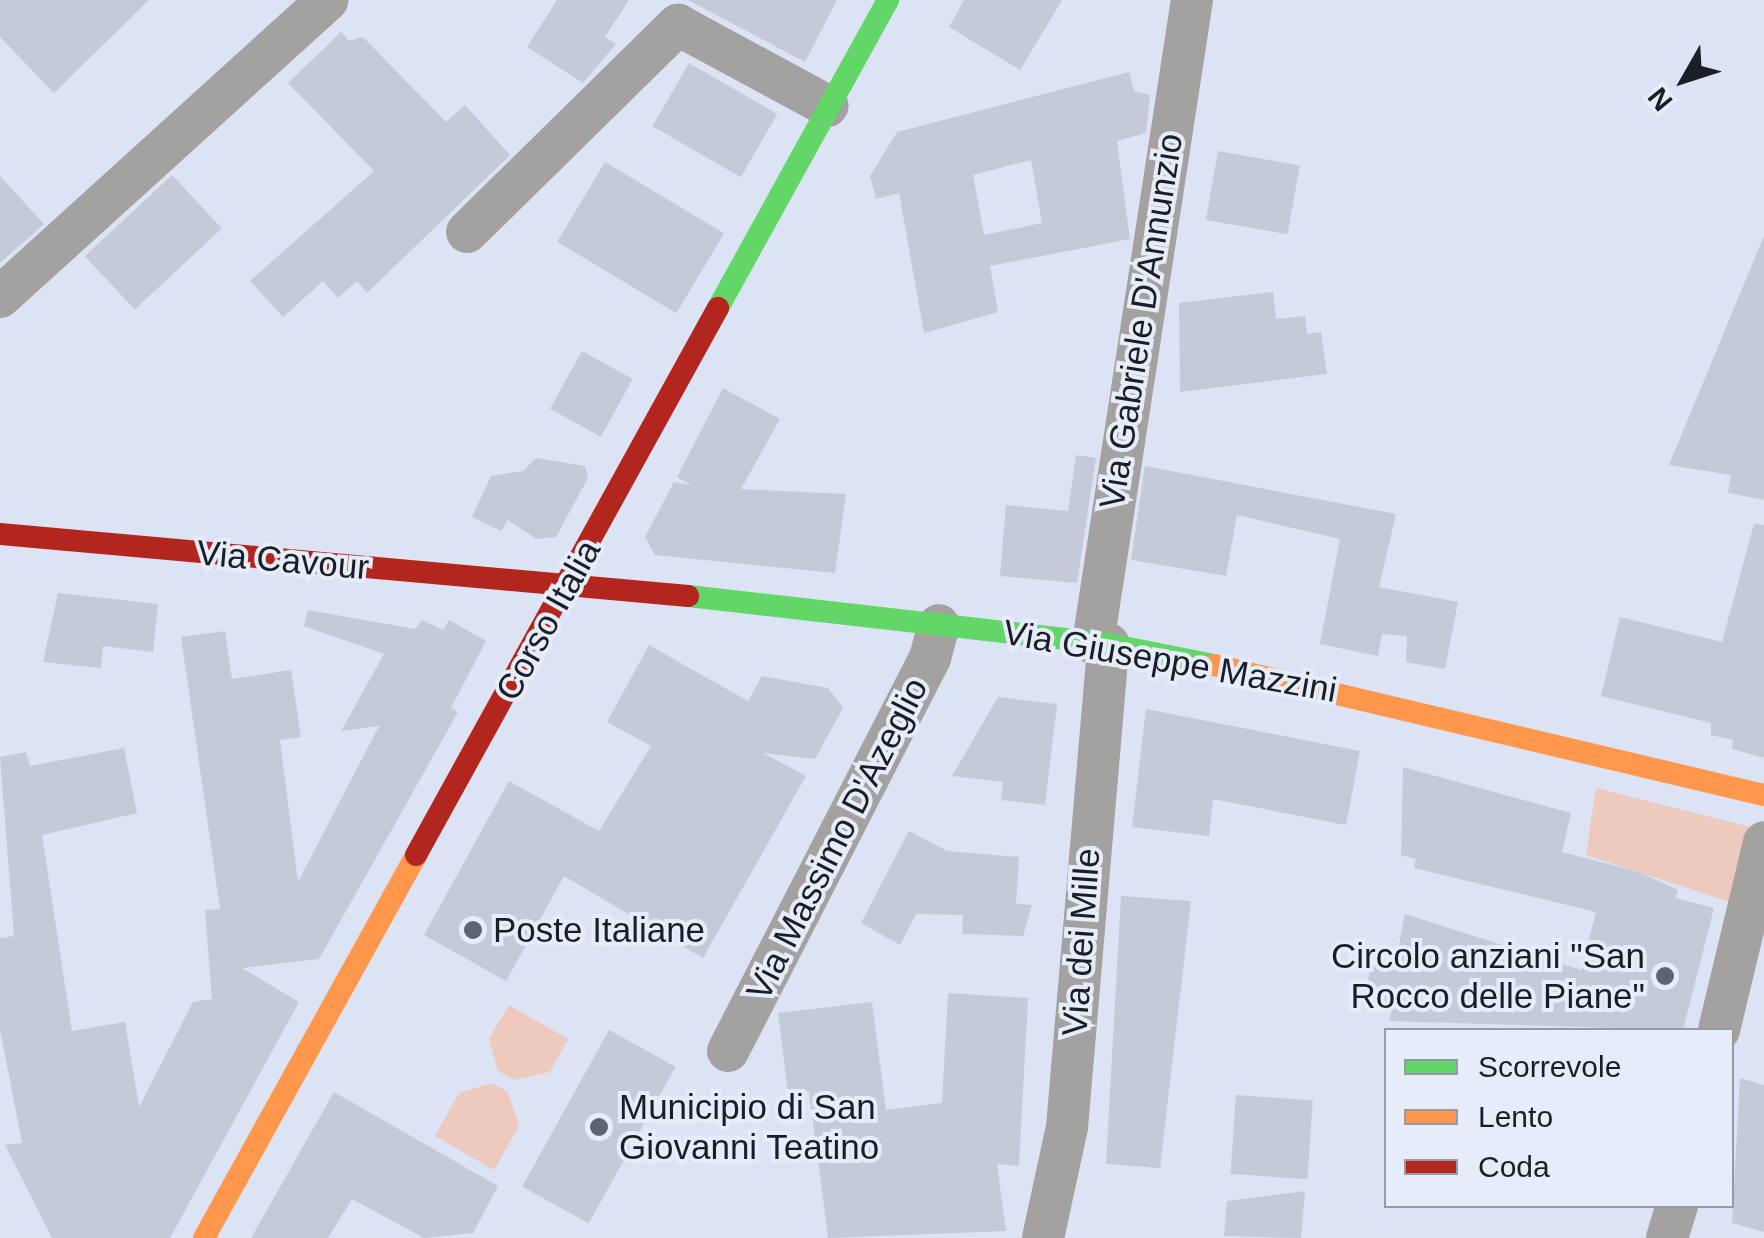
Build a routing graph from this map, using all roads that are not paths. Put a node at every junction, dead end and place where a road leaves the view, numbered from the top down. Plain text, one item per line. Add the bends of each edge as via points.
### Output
1 (328, 0) edge
2 (888, 0) edge
3 (1192, 0) edge
4 (828, 106) junction
5 (467, 232) dead end
6 (0, 297) edge
7 (0, 534) edge
8 (566, 586) junction
9 (939, 625) junction
10 (1100, 644) junction
11 (1764, 795) edge
12 (1764, 842) edge
13 (1719, 1028) edge
14 (728, 1051) dead end
15 (1676, 1208) edge
16 (204, 1238) edge
17 (1043, 1238) edge
18 (1668, 1238) edge

1 - 6 street
2 - 4 street, Corso Italia
3 - 10 street, Via Gabriele D'Annunzio
4 - 5 street via 678,25
4 - 8 street, Corso Italia
7 - 8 street, Via Cavour
8 - 9 street, Via Giuseppe Mazzini
8 - 16 street, Corso Italia
9 - 10 street, Via Giuseppe Mazzini
9 - 14 street, Via Massimo D'Azeglio via 930,658
10 - 11 street, Via Giuseppe Mazzini via 1376,697
10 - 17 street, Via dei Mille via 1067,1127
12 - 13 street
15 - 18 street

